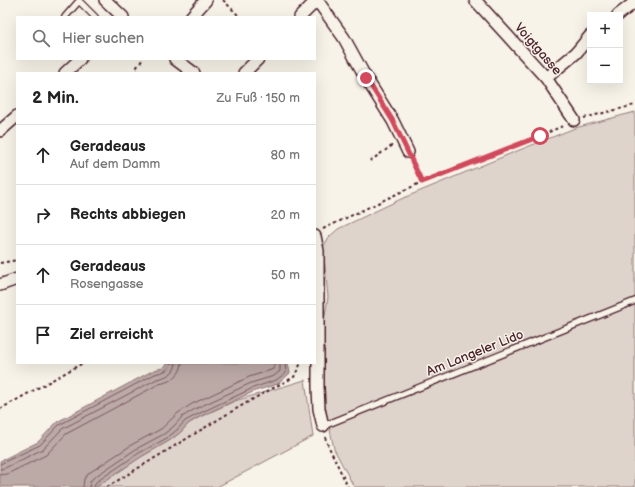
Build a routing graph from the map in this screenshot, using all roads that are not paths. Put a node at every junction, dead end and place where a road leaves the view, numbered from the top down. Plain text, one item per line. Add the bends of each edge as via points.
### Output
1 (105, 0) edge
2 (206, 0) edge
3 (317, 0) edge
4 (475, 0) edge
5 (635, 2) edge
6 (622, 12) edge
7 (66, 16) edge
8 (94, 16) edge
9 (122, 16) edge
10 (192, 16) edge
11 (301, 16) edge
12 (587, 40) edge
13 (79, 60) edge
14 (176, 60) edge
15 (257, 60) edge
16 (66, 72) edge
17 (193, 72) edge
18 (245, 72) edge
19 (546, 78) junction
20 (16, 117) edge
21 (574, 120) road end
22 (0, 131) edge
23 (408, 152) road end
24 (318, 233) edge
25 (16, 279) edge
26 (0, 285) edge
27 (635, 301) edge
28 (322, 426) joint

1 - 9 street
2 - 10 street
3 - 11 street
3 - 23 street via 344,38 393,121
4 - 19 street, Voigtgasse
5 - 6 street
7 - 8 lane via 79,1
12 - 19 street via 576,53
13 - 16 street
14 - 17 street
15 - 18 street
19 - 21 street, Voigtgasse
20 - 22 street
24 - 28 street via 318,387
25 - 26 street
27 - 28 lane, Am Langeler Lido

